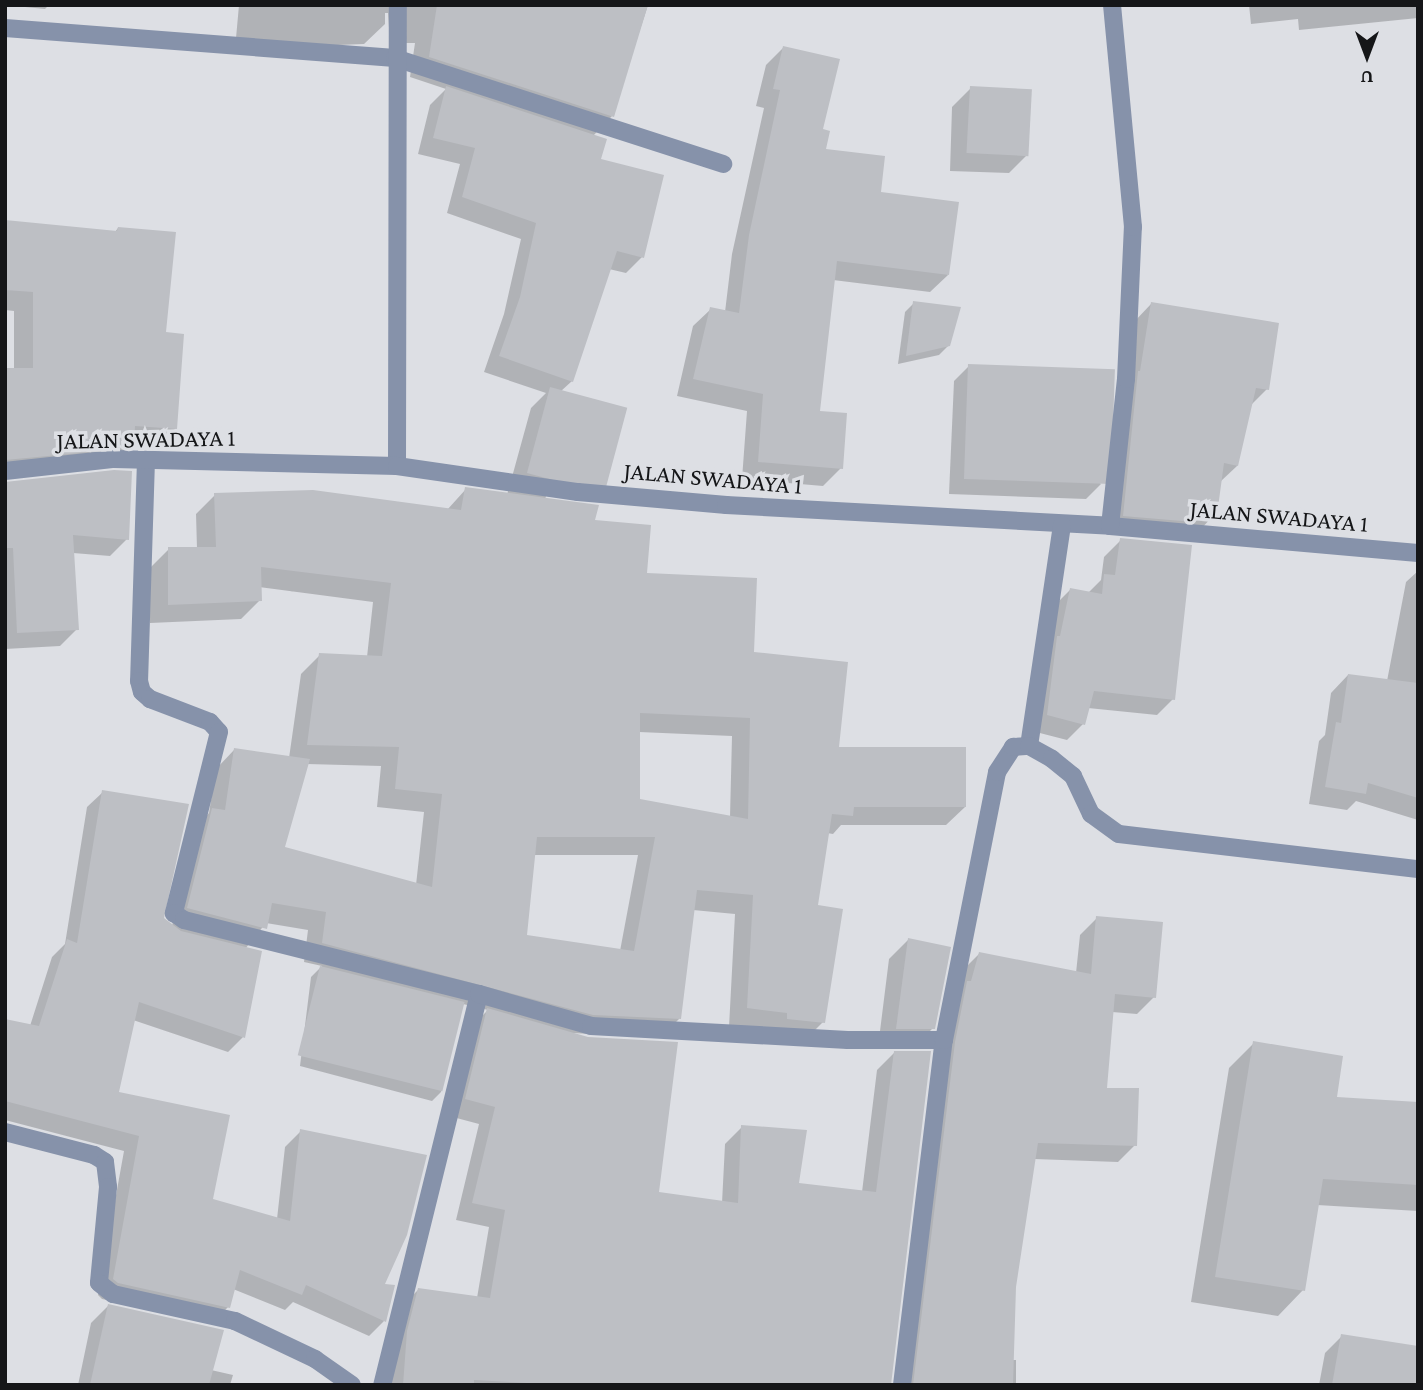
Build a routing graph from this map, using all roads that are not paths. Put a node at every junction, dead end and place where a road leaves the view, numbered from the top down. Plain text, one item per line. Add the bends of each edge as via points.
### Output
1 (398, 5) edge
2 (1112, 5) edge
3 (5, 27) edge
4 (396, 58) junction
5 (723, 163) dead end
6 (146, 460) junction
7 (397, 467) junction
8 (5, 471) edge
9 (1062, 525) junction
10 (1110, 526) junction
11 (1418, 553) edge
12 (1029, 746) junction
13 (1418, 869) edge
14 (479, 994) junction
15 (944, 1040) junction
16 (5, 1132) edge
17 (352, 1385) edge
18 (382, 1385) edge
19 (902, 1385) edge

1 - 4 street
2 - 10 street via 1133,227 1126,379
3 - 4 street
4 - 5 street
4 - 7 street
6 - 7 street, JALAN SWADAYA 1
6 - 8 street, JALAN SWADAYA 1 via 61,462
6 - 14 street via 139,681 150,699 210,722 219,732 174,912 184,920
7 - 9 street, JALAN SWADAYA 1 via 578,492 726,505
9 - 10 street, JALAN SWADAYA 1
9 - 12 street
10 - 11 street, JALAN SWADAYA 1
12 - 13 street via 1073,776 1091,814 1119,834
12 - 15 street via 1013,747 997,772
14 - 15 street via 591,1026 848,1040
14 - 18 street
15 - 19 street
16 - 17 street via 94,1155 105,1162 108,1187 99,1283 113,1294 236,1321 315,1359

